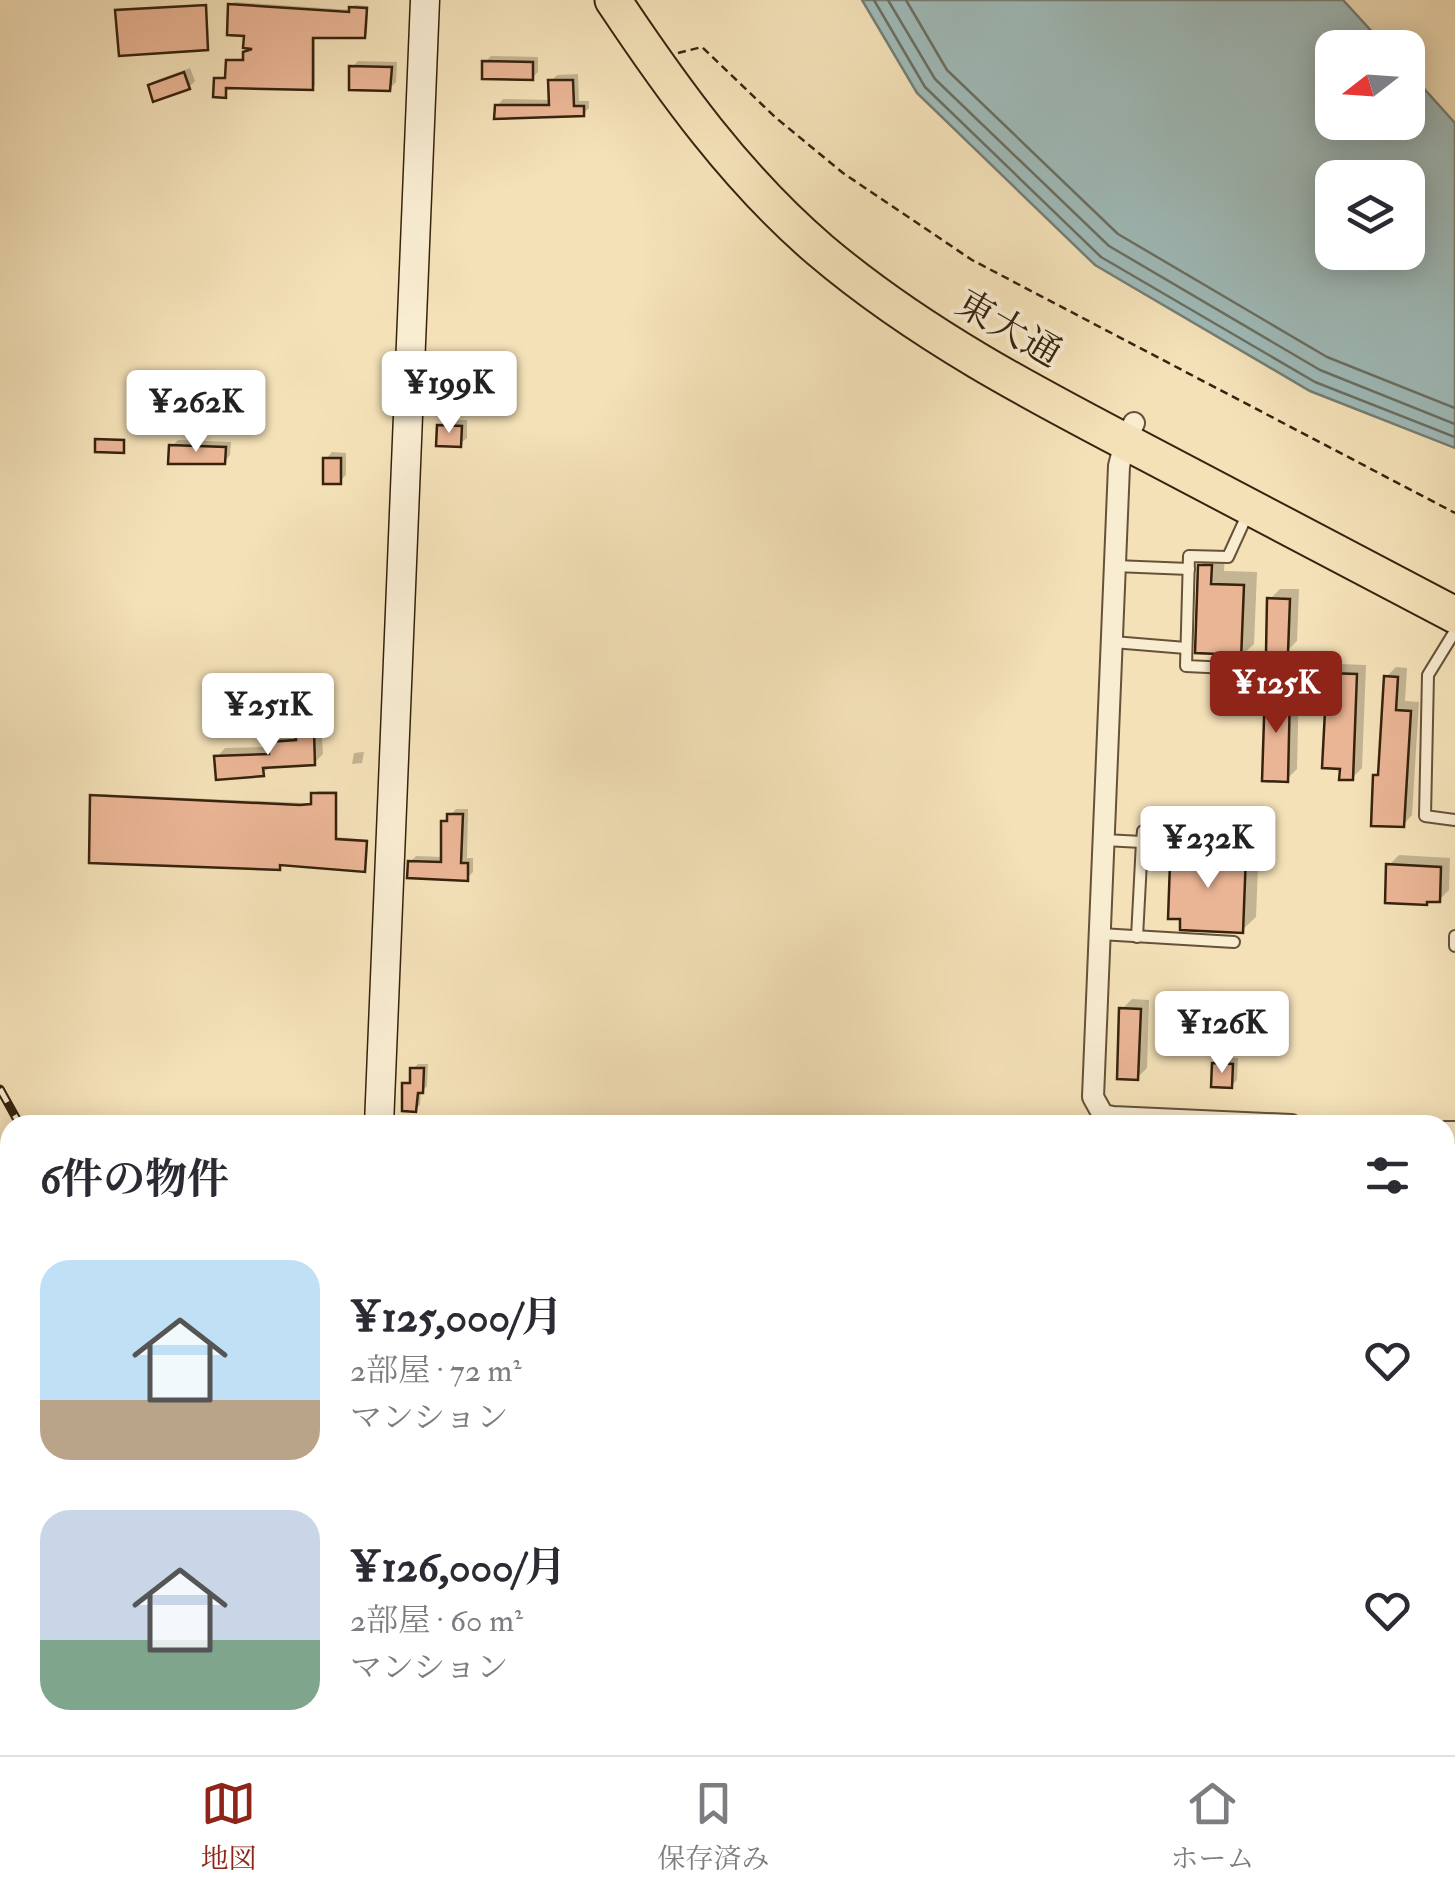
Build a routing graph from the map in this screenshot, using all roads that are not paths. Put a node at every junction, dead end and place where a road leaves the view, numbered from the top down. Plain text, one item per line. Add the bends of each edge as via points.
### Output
1 (425, 0) edge
2 (614, 0) edge
3 (642, 0) edge
4 (1130, 432) junction
5 (1250, 508) junction
6 (1115, 566) junction
7 (1189, 568) junction
8 (1455, 590) edge
9 (1455, 615) edge
10 (1455, 630) edge
11 (1112, 642) junction
12 (1186, 648) junction
13 (1249, 669) dead end
14 (1455, 820) edge
15 (1237, 836) dead end
16 (1104, 840) junction
17 (1142, 842) junction
18 (1100, 934) junction
19 (1455, 936) edge
20 (1138, 937) junction
21 (1234, 942) dead end
22 (1455, 946) edge
23 (380, 1115) edge
24 (1102, 1115) edge

1 - 23 street
2 - 4 highway, 東大通 via 728,158 818,248 958,351
3 - 4 highway, 東大通 via 748,146 836,233 893,280
4 - 5 highway, 東大通
4 - 6 street via 1119,466
4 - 8 highway, 東大通
5 - 7 lane via 1228,557 1190,556
5 - 9 highway, 東大通
6 - 7 lane
6 - 11 street
7 - 12 lane
10 - 14 lane via 1428,675 1425,816
11 - 12 lane
11 - 16 street
12 - 13 lane via 1186,666
15 - 17 lane via 1143,831
16 - 17 lane
16 - 18 street
17 - 20 lane
18 - 20 lane
18 - 24 street via 1093,1097
19 - 22 lane
20 - 21 lane

